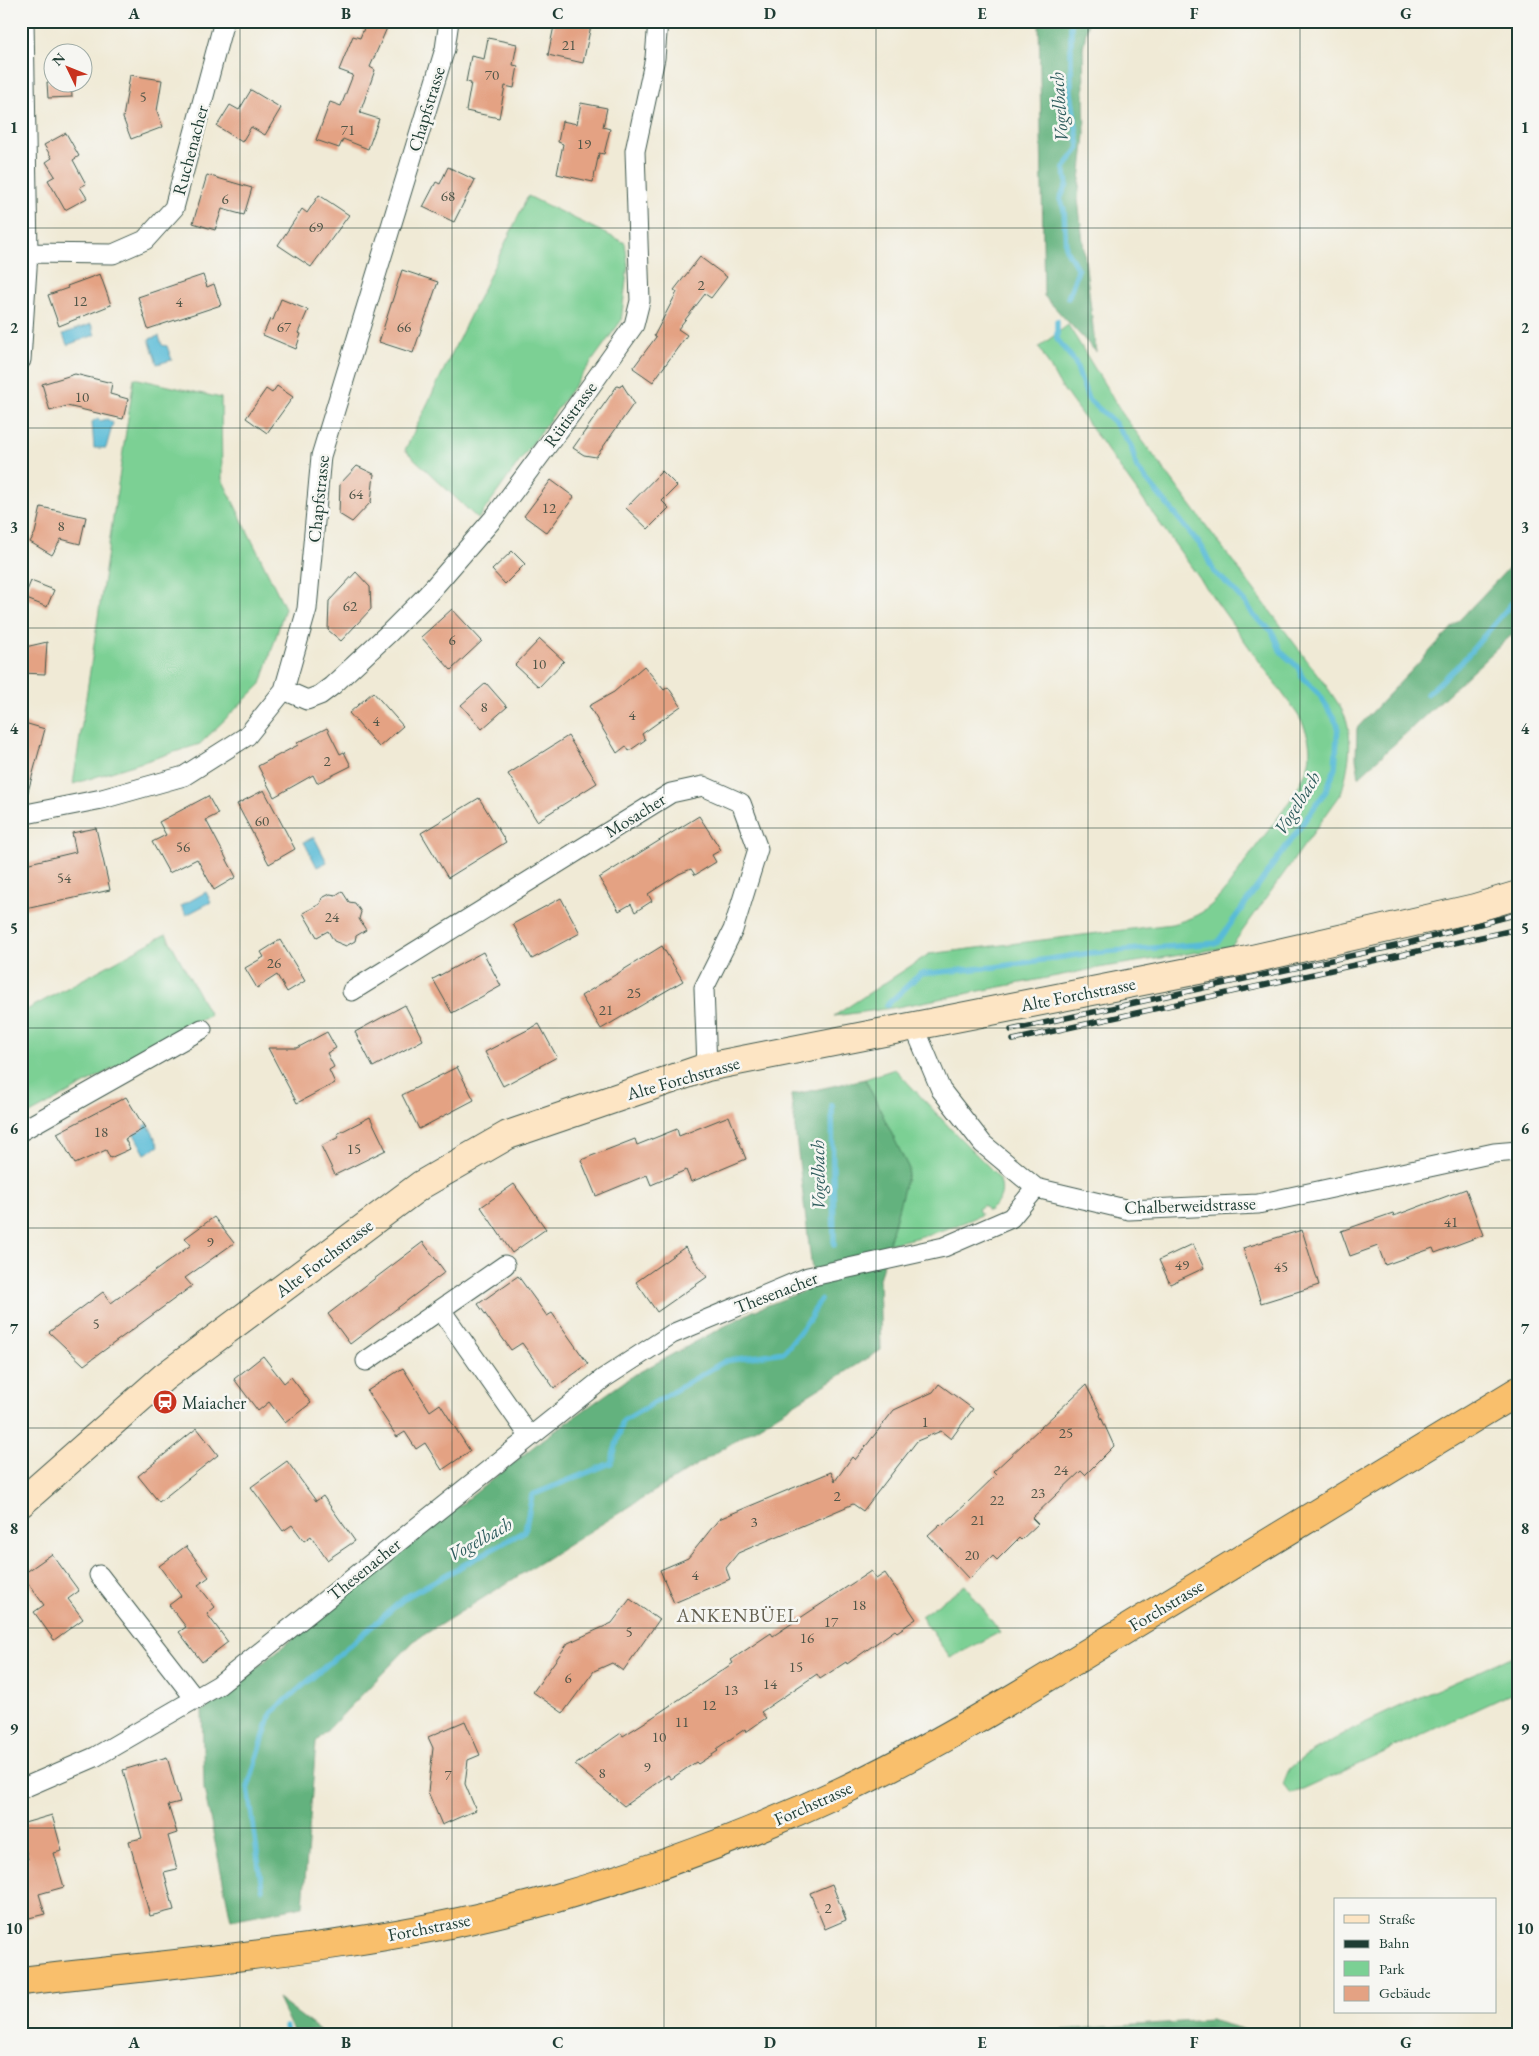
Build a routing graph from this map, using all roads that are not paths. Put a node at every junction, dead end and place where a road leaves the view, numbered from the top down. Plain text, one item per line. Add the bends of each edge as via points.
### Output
1 (24, 21) edge
2 (224, 21) edge
3 (449, 21) edge
4 (658, 21) edge
5 (24, 172) edge
6 (28, 253) junction
7 (22, 330) edge
8 (21, 360) edge
9 (284, 690) junction
10 (21, 815) edge
11 (1518, 895) edge
12 (352, 991) dead end
13 (914, 1026) junction
14 (202, 1029) dead end
15 (707, 1067) junction
16 (21, 1131) edge
17 (1518, 1151) edge
18 (1036, 1188) junction
19 (505, 1265) dead end
20 (441, 1310) junction
21 (366, 1361) dead end
22 (1518, 1391) edge
23 (1518, 1407) edge
24 (530, 1437) junction
25 (21, 1503) edge
26 (99, 1575) dead end
27 (196, 1700) junction
28 (21, 1789) edge
29 (21, 1981) edge
30 (21, 1995) edge

1 - 5 street
2 - 6 street, Ruchenacher via 174,208 145,240 113,254
3 - 9 street, Chapfstrasse via 445,48 321,456 307,609
4 - 9 street, Rütistrasse via 655,58 635,151 640,301 634,325 492,519 427,595 320,695 307,700
5 - 6 street
6 - 7 street
7 - 8 street
9 - 10 street, Chapfstrasse via 247,736 184,776 102,799
11 - 13 street, Alte Forchstrasse via 1239,962
12 - 15 street, Mosacher via 671,793 703,786 740,803 758,849 733,930 704,988
13 - 15 street, Alte Forchstrasse
13 - 18 street, Chalberweidstrasse via 941,1090 983,1144
14 - 16 street
15 - 25 street, Alte Forchstrasse via 508,1135 422,1186 164,1377
17 - 18 street, Chalberweidstrasse via 1494,1153 1258,1204 1129,1210
18 - 24 street, Thesenacher via 1011,1218 944,1247 808,1277 672,1334 604,1378
19 - 20 street
20 - 21 street
20 - 24 street
22 - 29 highway, Forchstrasse via 963,1727 840,1792 696,1852 553,1899 402,1934
23 - 30 highway, Forchstrasse via 925,1764 776,1836 705,1864 560,1911 405,1947 312,1962
24 - 27 street, Thesenacher
26 - 27 street
27 - 28 street, Thesenacher via 95,1757

